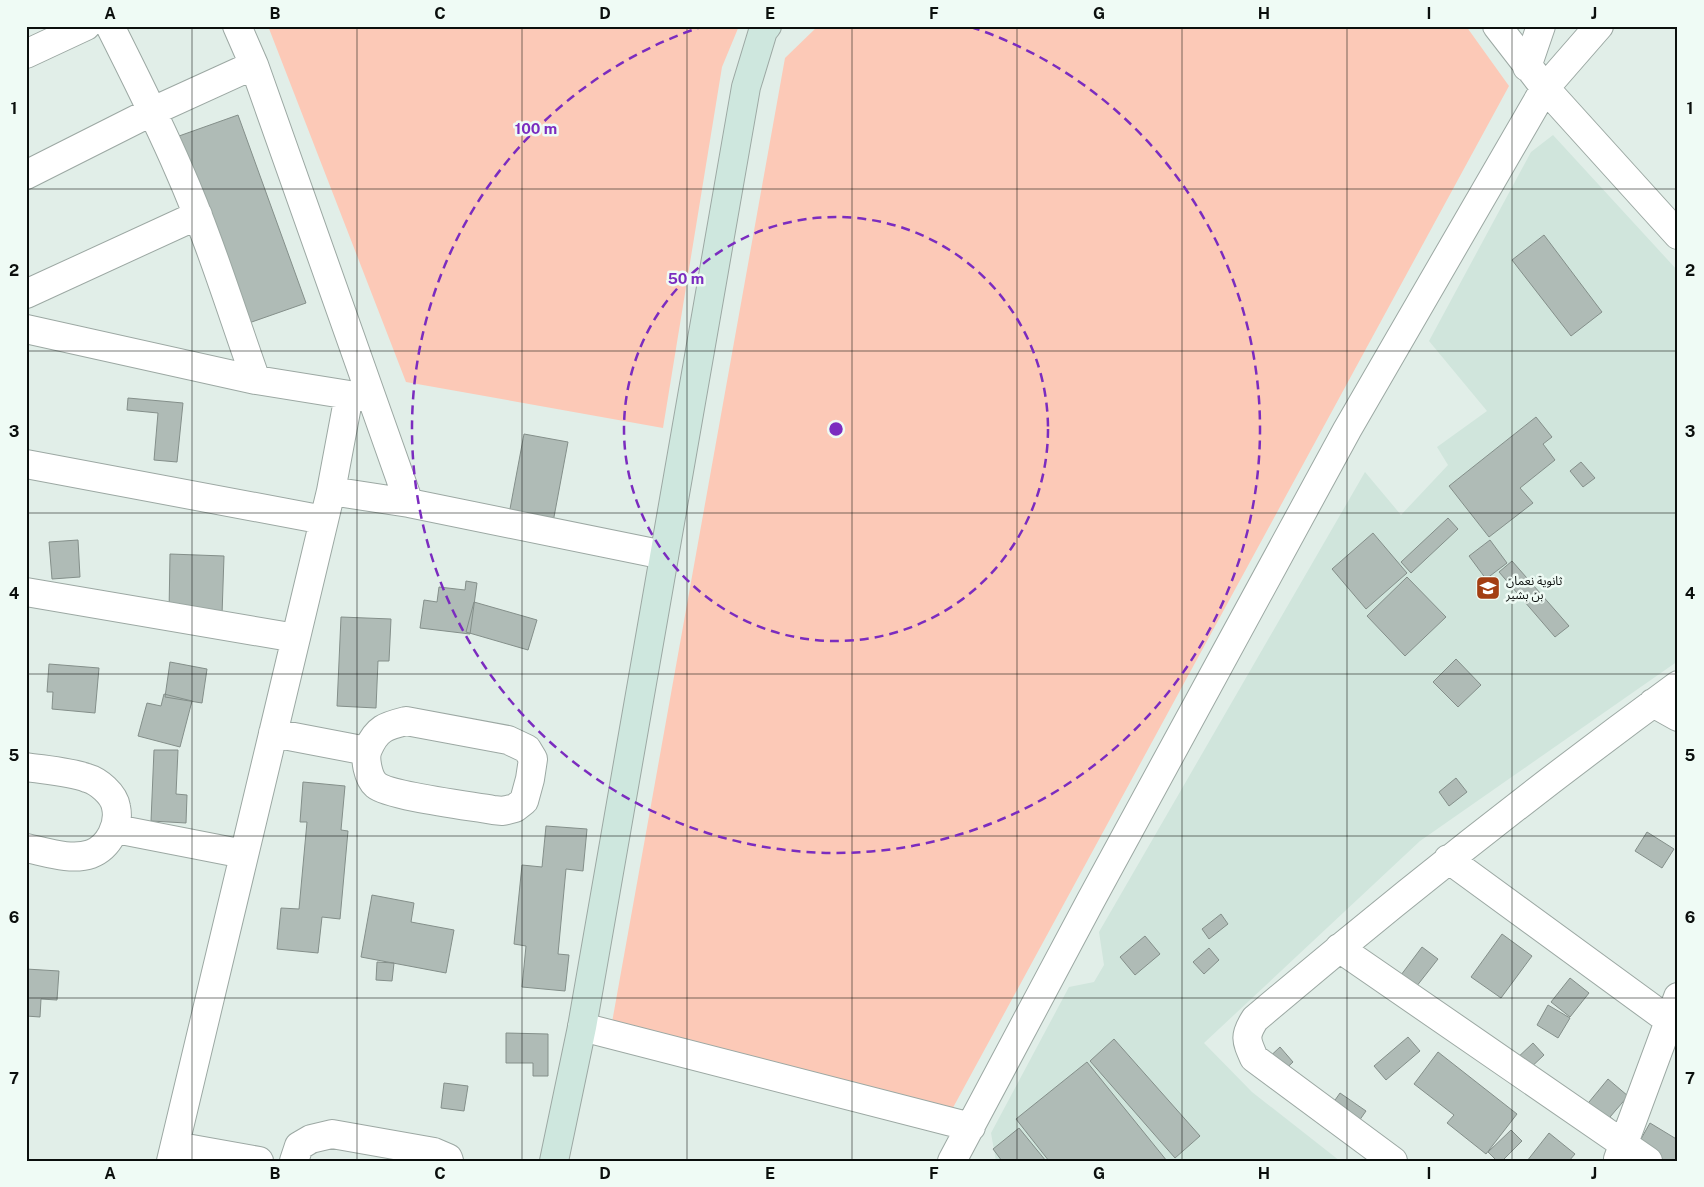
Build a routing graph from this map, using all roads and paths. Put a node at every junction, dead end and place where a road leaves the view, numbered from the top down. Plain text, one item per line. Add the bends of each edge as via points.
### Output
1 (86, 26) edge
2 (110, 26) edge
3 (237, 26) edge
4 (767, 26) edge
5 (1497, 26) edge
6 (1541, 26) edge
7 (1599, 26) edge
8 (26, 54) edge
9 (254, 65) junction
10 (1528, 67) junction
11 (1545, 88) junction
12 (153, 111) junction
13 (26, 175) edge
14 (198, 215) junction
15 (1678, 236) edge
16 (26, 294) edge
17 (26, 329) edge
18 (256, 380) junction
19 (360, 397) junction
20 (26, 464) edge
21 (331, 491) junction
22 (409, 503) junction
23 (324, 520) junction
24 (664, 555) junction
25 (26, 592) edge
26 (296, 638) junction
27 (1678, 686) edge
28 (1654, 703) junction
29 (1678, 717) edge
30 (274, 733) junction
31 (367, 751) junction
32 (26, 767) edge
33 (116, 828) junction
34 (26, 848) edge
35 (244, 854) junction
36 (1448, 860) junction
37 (1338, 948) junction
38 (1675, 1015) edge
39 (582, 1028) junction
40 (971, 1127) junction
41 (1621, 1152) edge
42 (173, 1153) edge
43 (259, 1161) edge
44 (294, 1161) edge
45 (449, 1161) edge
46 (554, 1161) edge
47 (952, 1161) edge
48 (1393, 1161) edge
49 (1648, 1161) edge

1 - 8 street
2 - 12 street
3 - 9 street
4 - 24 main road via 746,87
5 - 10 street
6 - 10 street
7 - 11 street
9 - 12 street
9 - 19 street
10 - 11 street
11 - 15 street
11 - 40 street via 1347,430
12 - 13 street
12 - 14 street
14 - 16 street
14 - 18 street
17 - 18 street
18 - 19 street
19 - 21 street
19 - 22 street
20 - 23 street
21 - 22 street
21 - 23 street
22 - 24 street
23 - 26 street
24 - 39 main road
25 - 26 street
26 - 30 street
27 - 28 street
28 - 29 street
28 - 36 street
30 - 31 street
30 - 35 street
31 - 31 street via 368,771 376,785 393,792 503,811 515,808 524,800 533,759 527,749 508,740 406,721 378,732
32 - 33 street via 88,778 108,791 116,806
33 - 34 street via 104,845 91,854 68,856
33 - 35 street
35 - 42 street
36 - 37 street
36 - 38 street
37 - 41 street
37 - 48 street via 1255,1019 1248,1030 1247,1042 1254,1058
38 - 41 street
39 - 40 street
39 - 46 main road
40 - 47 street
41 - 49 street
42 - 43 street
44 - 45 street via 299,1146 332,1134 434,1152

